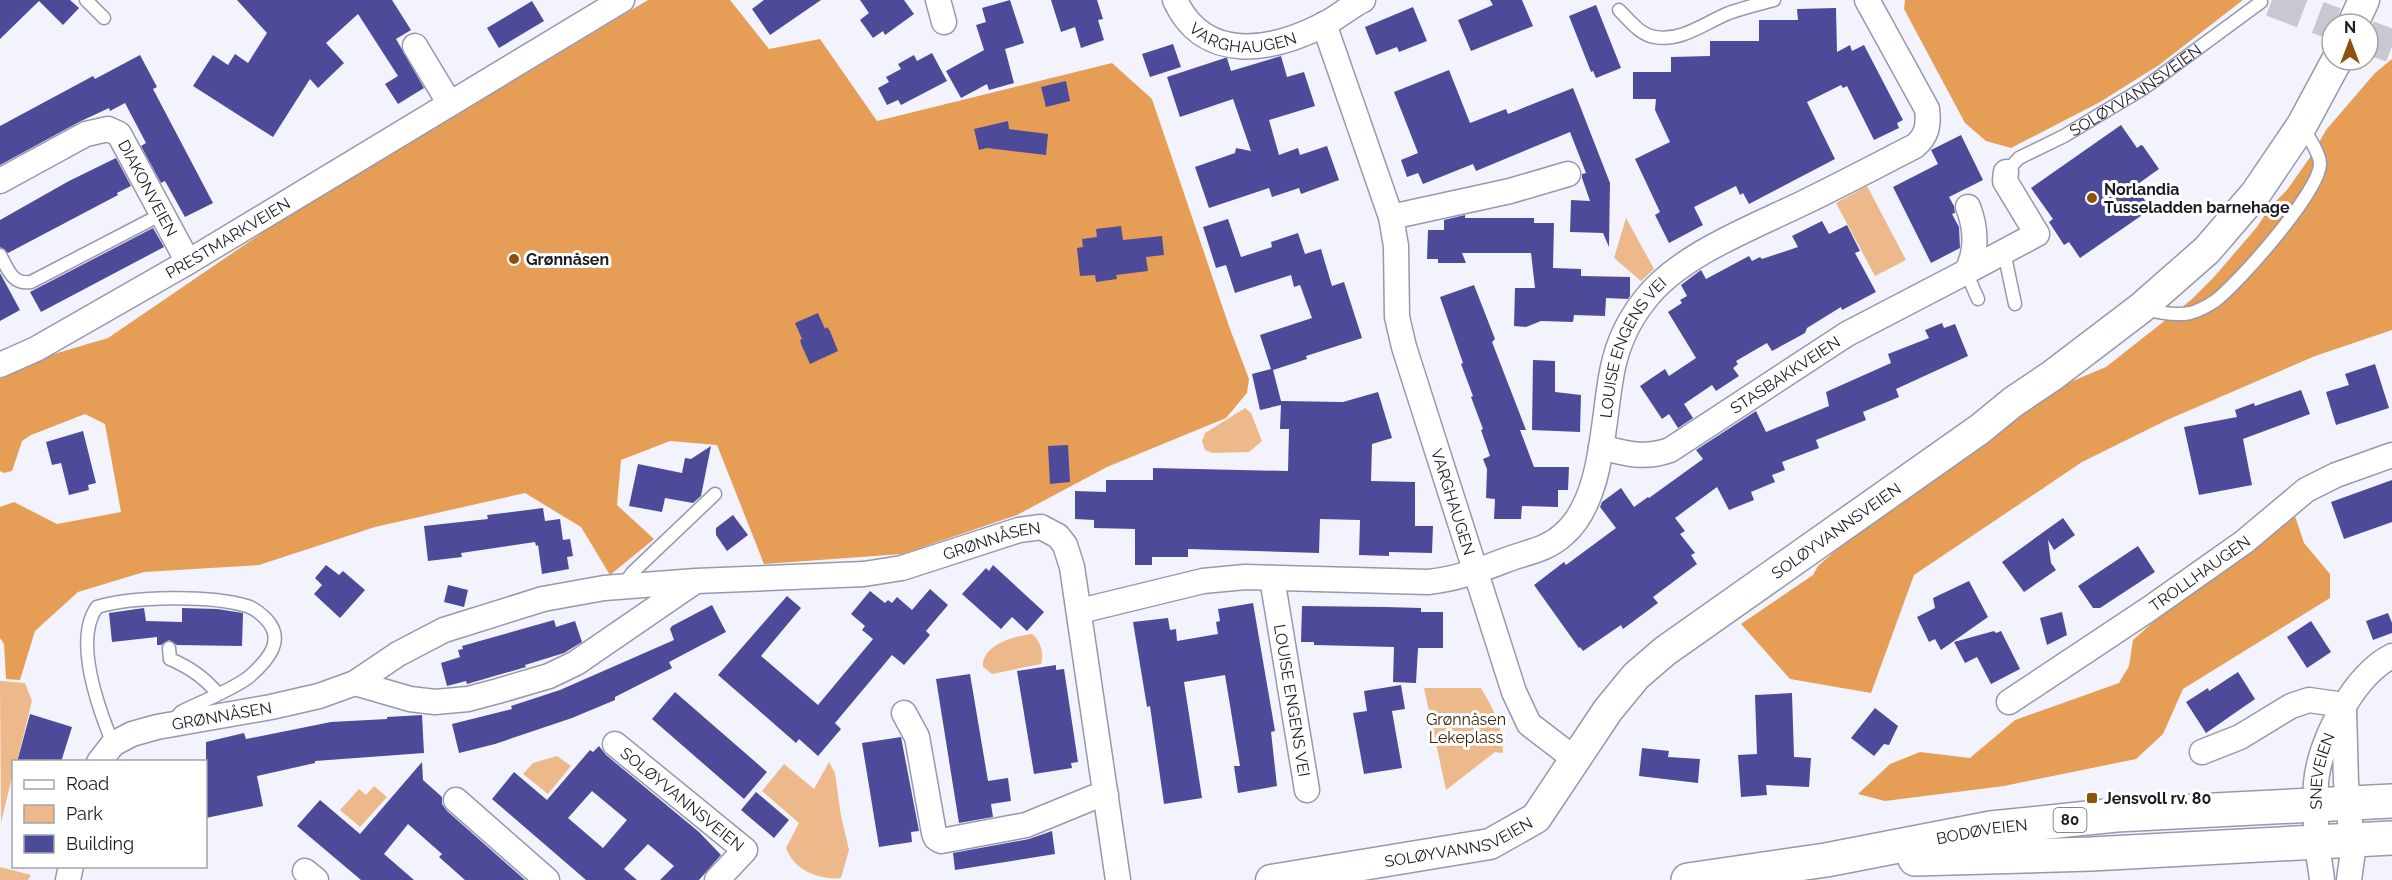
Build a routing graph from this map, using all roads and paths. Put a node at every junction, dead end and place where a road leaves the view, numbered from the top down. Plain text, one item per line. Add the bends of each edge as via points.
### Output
1 (86, 0) edge
2 (1175, 0) edge
3 (1363, 0) edge
4 (1774, 0) edge
5 (619, 1) edge
6 (2261, 2) dead end
7 (1872, 9) edge
8 (1619, 10) dead end
9 (104, 18) dead end
10 (1324, 24) junction
11 (415, 46) dead end
12 (2331, 72) edge
13 (450, 104) junction
14 (2302, 125) junction
15 (2006, 172) joint
16 (1568, 174) dead end
17 (0, 181) edge
18 (1968, 207) dead end
19 (162, 214) junction
20 (1391, 217) junction
21 (2004, 252) junction
22 (0, 255) edge
23 (188, 262) junction
24 (1966, 272) junction
25 (1978, 298) dead end
26 (2015, 304) dead end
27 (2141, 308) junction
28 (0, 365) edge
29 (1601, 447) junction
30 (2392, 455) edge
31 (714, 494) dead end
32 (1475, 573) junction
33 (1272, 578) junction
34 (696, 581) junction
35 (623, 586) junction
36 (1080, 610) junction
37 (169, 648) dead end
38 (2390, 660) edge
39 (355, 683) junction
40 (217, 693) junction
41 (2009, 702) dead end
42 (2344, 705) junction
43 (904, 713) dead end
44 (171, 724) junction
45 (615, 744) dead end
46 (2202, 752) dead end
47 (106, 753) edge
48 (1576, 760) junction
49 (1307, 790) dead end
50 (1106, 795) junction
51 (456, 800) dead end
52 (2392, 801) edge
53 (2349, 803) junction
54 (2317, 804) junction
55 (2392, 838) edge
56 (2352, 840) junction
57 (2317, 843) junction
58 (1826, 860) junction
59 (547, 880) edge
60 (717, 880) edge
61 (1118, 880) edge
62 (1271, 880) edge
63 (1688, 880) edge
64 (2322, 880) edge
65 (2349, 880) edge

1 - 9 lane
2 - 10 street, VARGHAUGEN via 1188,22 1205,36 1250,48 1274,45
3 - 10 street, VARGHAUGEN
4 - 8 lane via 1729,13 1669,38 1653,37 1636,28
5 - 13 street, PRESTMARKVEIEN
6 - 15 lane, SOLØYVANNSVEIEN via 2144,88 2019,158
7 - 29 street, LOUISE ENGENS VEI via 1927,109 1929,122 1923,140 1689,261 1662,281 1644,301 1620,344
10 - 20 street, VARGHAUGEN
11 - 13 street
12 - 14 street, SOLØYVANNSVEIEN
13 - 23 street, PRESTMARKVEIEN
14 - 27 street, SOLØYVANNSVEIEN via 2256,194 2207,250
14 - 27 lane via 2320,163 2318,175 2293,215 2253,263 2215,301 2192,313 2167,315
15 - 21 street, STASBAKKVEIEN via 2006,180 2037,234
16 - 20 street
17 - 19 street, DIAKONVEIEN via 86,134 108,129 119,134
18 - 24 street via 1973,220 1974,247 1973,261
19 - 22 lane via 31,282 13,279
19 - 23 street, DIAKONVEIEN
20 - 32 street, VARGHAUGEN via 1400,333
21 - 24 street, STASBAKKVEIEN
21 - 26 lane
23 - 28 street, PRESTMARKVEIEN via 36,349
24 - 25 lane
24 - 29 street, STASBAKKVEIEN via 1846,334 1670,450 1641,457
27 - 48 street, SOLØYVANNSVEIEN via 1952,449 1665,651 1636,676 1608,710
29 - 32 street, LOUISE ENGENS VEI via 1584,507 1564,534 1538,550
30 - 41 street, TROLLHAUGEN via 2306,490 2244,542
31 - 35 lane
32 - 33 street, LOUISE ENGENS VEI via 1428,582
32 - 48 street, VARGHAUGEN via 1514,692 1529,724
33 - 36 street, LOUISE ENGENS VEI via 1203,581
33 - 49 street, LOUISE ENGENS VEI
34 - 35 street, GRØNNÅSEN
34 - 36 street, GRØNNÅSEN via 874,572 931,560 1019,530 1041,527 1065,545
34 - 39 street, GRØNNÅSEN via 576,663 549,676 468,699 435,702
35 - 39 street, GRØNNÅSEN via 543,599 444,630
36 - 50 street, GRØNNÅSEN
37 - 40 lane via 170,659 208,682
38 - 42 street, SNEVEIEN via 2373,669
39 - 44 street, GRØNNÅSEN via 271,707
40 - 44 lane via 181,712
40 - 47 lane via 248,678 274,648 272,626 249,606 200,599 116,602 97,607 90,621 88,645
42 - 46 street via 2309,700 2291,706 2240,737
42 - 53 street, SNEVEIEN
42 - 54 street, SNEVEIEN via 2321,754
43 - 50 street via 917,737 934,832 941,841 1026,825
44 - 47 street, GRØNNÅSEN via 132,735
45 - 60 street, SOLØYVANNSVEIEN via 745,850
48 - 62 street, SOLØYVANNSVEIEN via 1536,818 1490,844
50 - 61 street, GRØNNÅSEN
51 - 59 street
52 - 53 main road, BODØVEIEN / 80
53 - 54 main road, BODØVEIEN / 80
53 - 56 street, SNEVEIEN
54 - 57 street, SNEVEIEN
54 - 58 main road, BODØVEIEN / 80 via 2116,815 1991,828
55 - 56 main road, BODØVEIEN / 80
56 - 57 main road, BODØVEIEN / 80
56 - 65 street, SNEVEIEN
57 - 58 main road, BODØVEIEN / 80 via 2091,854
57 - 64 street, SNEVEIEN
58 - 63 main road, BODØVEIEN / 80

